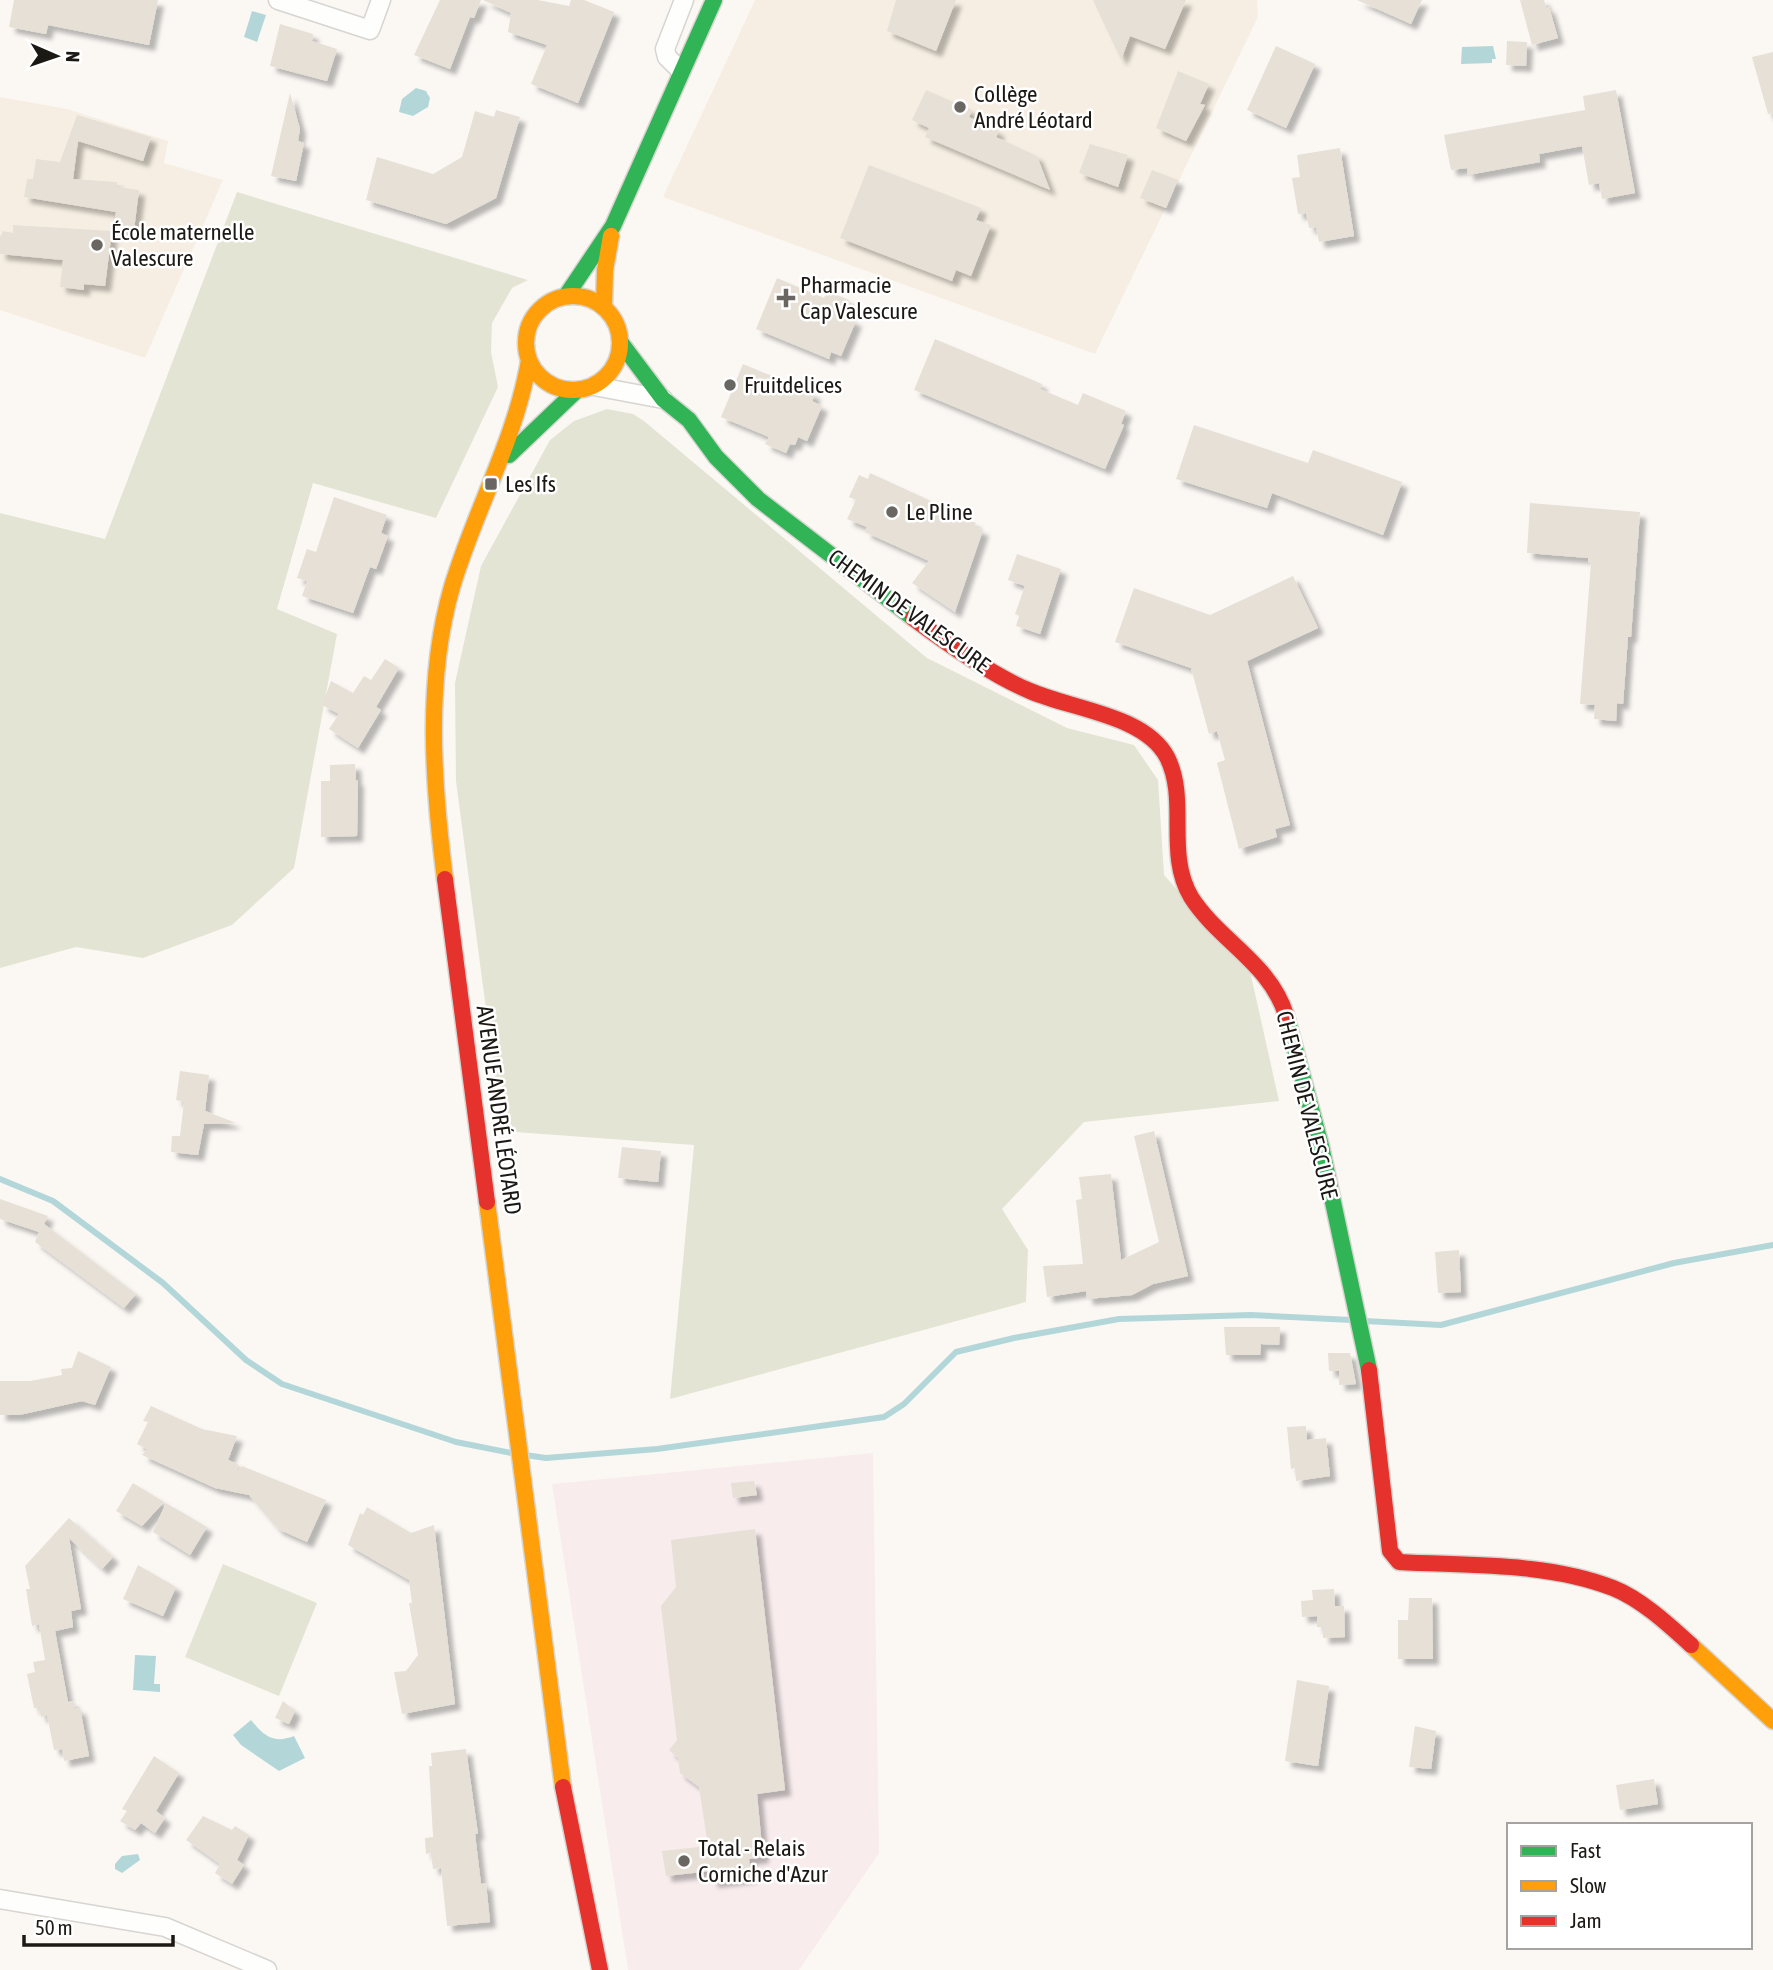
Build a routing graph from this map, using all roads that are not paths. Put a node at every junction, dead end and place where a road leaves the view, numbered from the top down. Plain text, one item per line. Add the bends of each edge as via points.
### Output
1 (278, 0) edge
2 (381, 0) edge
3 (684, 0) edge
4 (714, 0) edge
5 (681, 71) junction
6 (613, 226) junction
7 (566, 296) junction
8 (604, 307) junction
9 (621, 343) junction
10 (529, 361) junction
11 (594, 386) junction
12 (576, 391) junction
13 (663, 399) junction
14 (501, 463) junction
15 (1773, 1721) edge
16 (560, 1770) junction
17 (0, 1899) edge
18 (267, 1970) edge
19 (583, 1970) edge
20 (600, 1970) edge

1 - 2 street via 370,30
3 - 5 street via 665,49
4 - 5 main road
5 - 6 main road
6 - 7 main road
6 - 8 main road
7 - 8 main road via 580,296
7 - 10 main road via 535,314 526,337
8 - 9 main road via 619,329
9 - 11 main road via 614,369
9 - 13 main road, CHEMIN DE VALESCURE
10 - 12 main road via 553,386
10 - 14 main road, AVENUE ANDRÉ LÉOTARD via 520,410
11 - 12 main road
11 - 13 street, CHEMIN DE VALESCURE
12 - 14 main road, AVENUE ANDRÉ LÉOTARD
13 - 15 main road, CHEMIN DE VALESCURE via 689,421 716,457 758,499 935,635 1029,691 1126,722 1149,734 1168,760 1175,850 1190,895 1209,921 1256,962 1281,998 1321,1146 1361,1332 1390,1551 1399,1562 1544,1570 1614,1588 1667,1623
14 - 16 main road, AVENUE ANDRÉ LÉOTARD via 450,595 441,638 433,745 439,834
16 - 19 main road, AVENUE ANDRÉ LÉOTARD via 558,1794
16 - 20 main road, AVENUE ANDRÉ LÉOTARD
17 - 18 street via 165,1927

